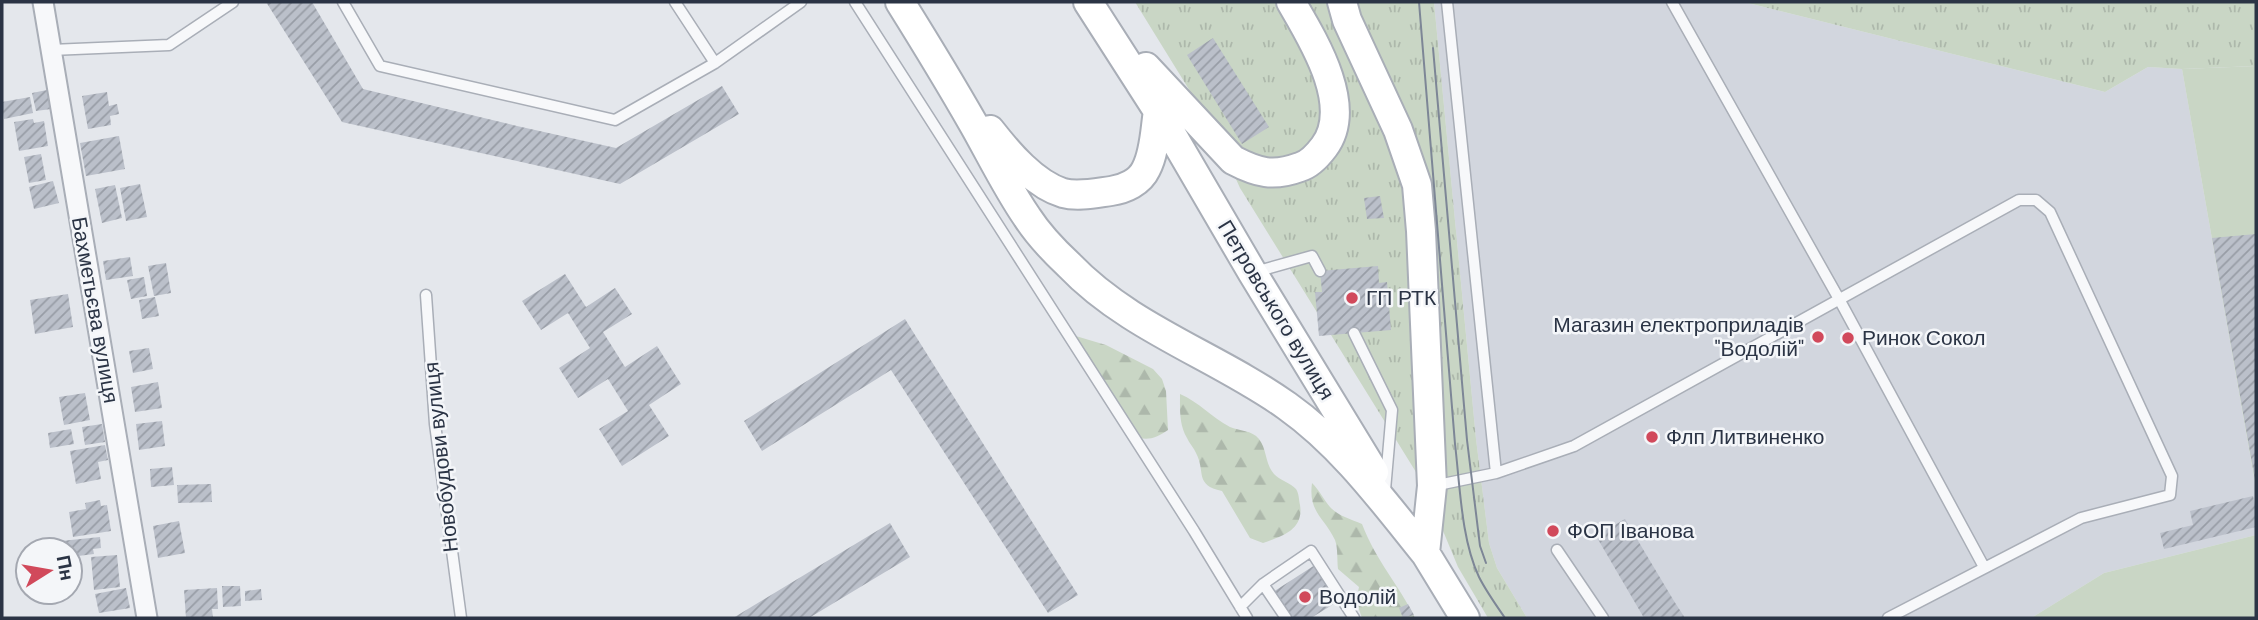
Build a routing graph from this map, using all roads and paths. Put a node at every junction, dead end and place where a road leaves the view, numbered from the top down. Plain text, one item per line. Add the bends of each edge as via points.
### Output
1 (43, 2) edge
2 (233, 2) edge
3 (343, 2) edge
4 (675, 2) edge
5 (801, 2) edge
6 (855, 2) edge
7 (900, 2) edge
8 (1088, 2) edge
9 (1291, 2) edge
10 (1342, 2) edge
11 (1447, 2) edge
12 (1672, 2) edge
13 (51, 51) junction
14 (715, 63) junction
15 (941, 67) junction
16 (1158, 111) junction
17 (1320, 271) dead end
18 (1252, 272) junction
19 (426, 295) dead end
20 (1839, 299) junction
21 (1354, 333) dead end
22 (1496, 473) junction
23 (1432, 486) junction
24 (1385, 490) junction
25 (1557, 550) dead end
26 (1425, 552) junction
27 (1984, 567) junction
28 (1263, 584) junction
29 (1240, 607) junction
30 (147, 618) edge
31 (461, 618) edge
32 (1247, 618) edge
33 (1286, 618) edge
34 (1354, 618) edge
35 (1465, 618) edge
36 (1604, 618) edge
37 (1888, 618) edge

1 - 13 street, Бахметьєва вулиця
2 - 13 lane via 169,45
3 - 14 lane via 380,66 615,120
4 - 14 lane
5 - 14 lane
6 - 29 lane
7 - 15 main road
8 - 9 main road via 1233,160 1281,174 1305,166 1318,155 1334,126 1331,87 1317,48
8 - 16 main road, Петровського вулиця
10 - 23 main road via 1417,185
11 - 22 lane
12 - 20 lane
13 - 30 street, Бахметьєва вулиця
15 - 16 main road via 996,138 1039,180 1063,193 1088,195 1133,184 1146,169
15 - 26 main road via 1028,218 1069,266 1121,307 1288,407 1366,480
16 - 18 main road, Петровського вулиця
17 - 18 lane via 1312,256
18 - 24 main road, Петровського вулиця
19 - 31 lane, Новобудови вулиця via 435,424
20 - 22 lane via 1574,446
20 - 27 lane
20 - 27 lane via 2019,200 2036,200 2050,212 2172,476 2170,495 2081,518
21 - 24 lane via 1392,410
22 - 23 lane
23 - 26 main road
24 - 26 main road, Петровського вулиця
25 - 36 lane
26 - 35 main road, Петровського вулиця
27 - 37 lane
28 - 29 lane
28 - 33 lane
28 - 34 lane via 1311,551
29 - 32 lane

